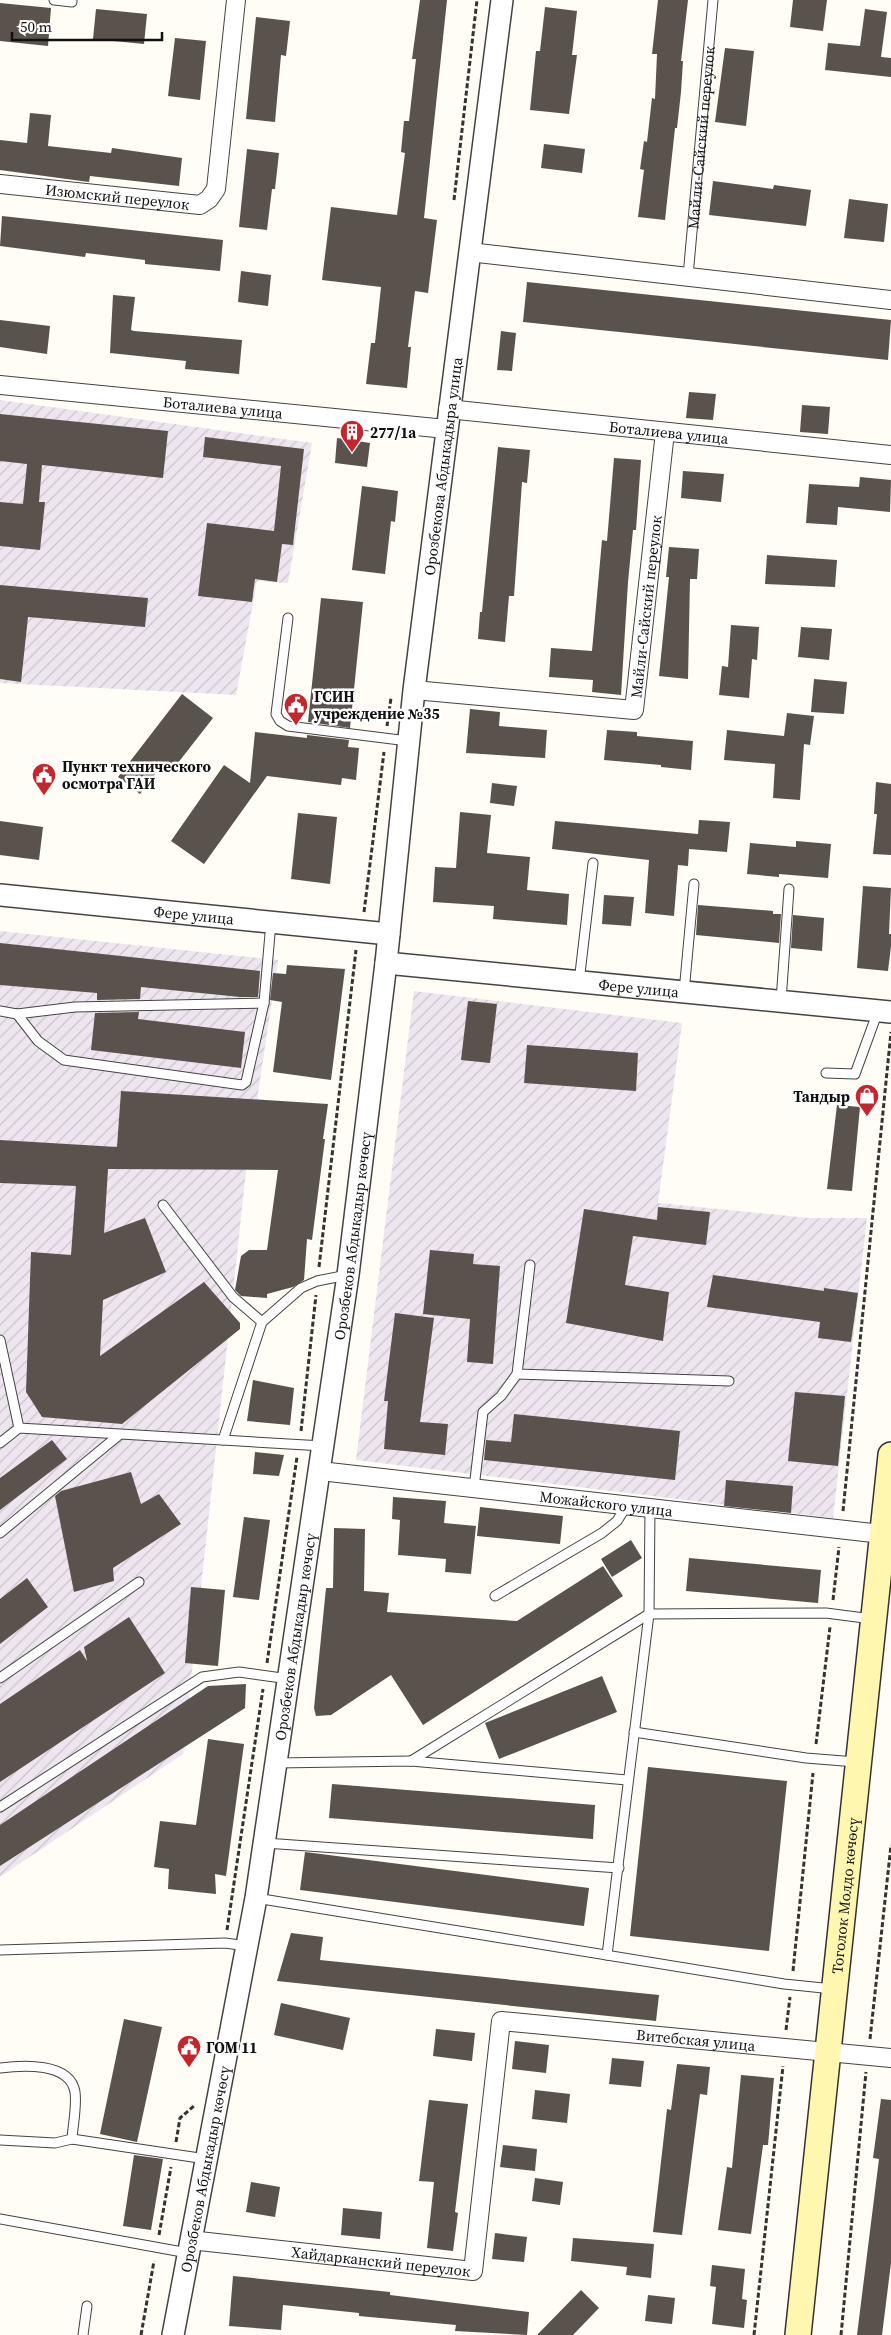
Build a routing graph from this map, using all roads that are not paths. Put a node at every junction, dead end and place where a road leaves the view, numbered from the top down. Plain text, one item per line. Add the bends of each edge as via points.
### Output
1 (54, 0) edge
2 (72, 0) edge
3 (236, 0) edge
4 (502, 0) edge
5 (713, 0) edge
6 (0, 184) edge
7 (469, 252) junction
8 (688, 276) junction
9 (891, 300) edge
10 (0, 385) edge
11 (447, 419) junction
12 (665, 432) junction
13 (891, 455) edge
14 (288, 618) dead end
15 (414, 690) junction
16 (409, 741) junction
17 (592, 863) dead end
18 (694, 884) dead end
19 (789, 889) dead end
20 (0, 895) edge
21 (271, 922) junction
22 (389, 934) junction
23 (386, 964) junction
24 (579, 982) junction
25 (684, 992) junction
26 (781, 1001) junction
27 (264, 1003) junction
28 (0, 1011) edge
29 (884, 1011) edge
30 (17, 1014) junction
31 (826, 1073) dead end
32 (164, 1205) dead end
33 (530, 1265) dead end
34 (348, 1275) junction
35 (262, 1322) junction
36 (0, 1340) edge
37 (517, 1374) junction
38 (729, 1381) dead end
39 (19, 1428) junction
40 (120, 1434) junction
41 (223, 1440) junction
42 (0, 1443) edge
43 (323, 1446) junction
44 (891, 1455) edge
45 (891, 1462) edge
46 (320, 1471) junction
47 (474, 1488) junction
48 (627, 1505) junction
49 (650, 1508) junction
50 (0, 1533) edge
51 (887, 1534) edge
52 (139, 1582) dead end
53 (495, 1596) dead end
54 (649, 1614) junction
55 (874, 1619) junction
56 (0, 1678) edge
57 (289, 1680) junction
58 (634, 1732) junction
59 (411, 1761) junction
60 (276, 1763) junction
61 (859, 1763) junction
62 (627, 1780) junction
63 (0, 1807) edge
64 (265, 1843) junction
65 (619, 1868) junction
66 (256, 1898) junction
67 (247, 1946) junction
68 (0, 1950) edge
69 (607, 1955) junction
70 (834, 1989) junction
71 (501, 2021) joint
72 (828, 2052) junction
73 (891, 2058) edge
74 (0, 2068) edge
75 (72, 2139) junction
76 (0, 2140) edge
77 (206, 2160) junction
78 (0, 2219) edge
79 (189, 2247) junction
80 (88, 2306) dead end
81 (83, 2335) edge
82 (173, 2335) edge
83 (798, 2335) edge

1 - 2 lane
3 - 6 street, Изюмский переулок via 216,189 209,199 200,205
4 - 7 street, Орозбекова Абдыкадыра улица
5 - 8 lane, Майли-Сайский переулок
7 - 8 street
7 - 11 street, Орозбекова Абдыкадыра улица
8 - 9 street
10 - 11 street, Боталиева улица
11 - 12 street, Боталиева улица
11 - 15 street, Орозбекова Абдыкадыра улица
12 - 13 street, Боталиева улица
12 - 15 street, Майли-Сайский переулок via 634,710
14 - 16 lane via 276,714 280,722 288,726
15 - 16 street, Орозбекова Абдыкадыра улица
16 - 22 street, Орозбекова Абдыкадыра улица
17 - 24 lane
18 - 25 lane
19 - 26 lane
20 - 21 street, Фере улица
21 - 22 street, Фере улица
21 - 27 lane
22 - 23 street, Орозбеков Абдыкадыр көчөсү
23 - 24 street, Фере улица
23 - 34 street, Орозбеков Абдыкадыр көчөсү
24 - 25 street, Фере улица
25 - 26 street, Фере улица
26 - 29 street, Фере улица
27 - 30 lane via 75,1007
27 - 30 lane via 246,1082 242,1085 64,1060 38,1041
28 - 30 lane
29 - 31 lane via 855,1074
32 - 35 lane via 233,1298
33 - 37 lane
34 - 35 lane via 301,1288
34 - 43 street, Орозбеков Абдыкадыр көчөсү
35 - 41 lane
36 - 39 lane
37 - 38 lane
37 - 47 lane via 501,1396 483,1412
39 - 40 lane
39 - 42 lane
40 - 41 lane
40 - 50 lane
41 - 43 lane
43 - 46 street, Орозбеков Абдыкадыр көчөсү
44 - 45 main road, Тоголок Молдо көчөсү
45 - 51 main road, Тоголок Молдо көчөсү
46 - 47 street, Можайского улица
46 - 57 street, Орозбеков Абдыкадыр көчөсү
47 - 48 street, Можайского улица
48 - 49 street, Можайского улица
48 - 53 lane via 617,1521 602,1533
49 - 51 street, Можайского улица
49 - 54 lane
51 - 55 main road, Тоголок Молдо көчөсү
52 - 56 lane
54 - 55 lane via 831,1614
54 - 58 lane
54 - 59 lane
55 - 61 main road, Тоголок Молдо көчөсү
57 - 60 street, Орозбеков Абдыкадыр көчөсү
57 - 63 lane via 239,1672 202,1677
58 - 61 lane
58 - 62 lane
59 - 60 lane
59 - 62 lane
60 - 64 street, Орозбеков Абдыкадыр көчөсү
61 - 70 main road, Тоголок Молдо көчөсү
62 - 65 lane
64 - 65 lane
64 - 66 street, Орозбеков Абдыкадыр көчөсү
65 - 69 lane
66 - 67 street, Орозбеков Абдыкадыр көчөсү
66 - 69 lane
67 - 68 lane via 225,1943
67 - 77 street, Орозбеков Абдыкадыр көчөсү
69 - 70 lane
70 - 72 main road, Тоголок Молдо көчөсү
71 - 72 street, Витебская улица
71 - 79 street, Хайдарканский переулок via 473,2271
72 - 73 street, Витебская улица
72 - 83 main road, Тоголок Молдо көчөсү
74 - 75 lane via 27,2066 52,2069 68,2076 75,2093
75 - 76 lane via 55,2143
75 - 77 lane
77 - 79 street, Орозбеков Абдыкадыр көчөсү
78 - 79 lane via 157,2246
79 - 82 street, Орозбеков Абдыкадыр көчөсү
80 - 81 lane

